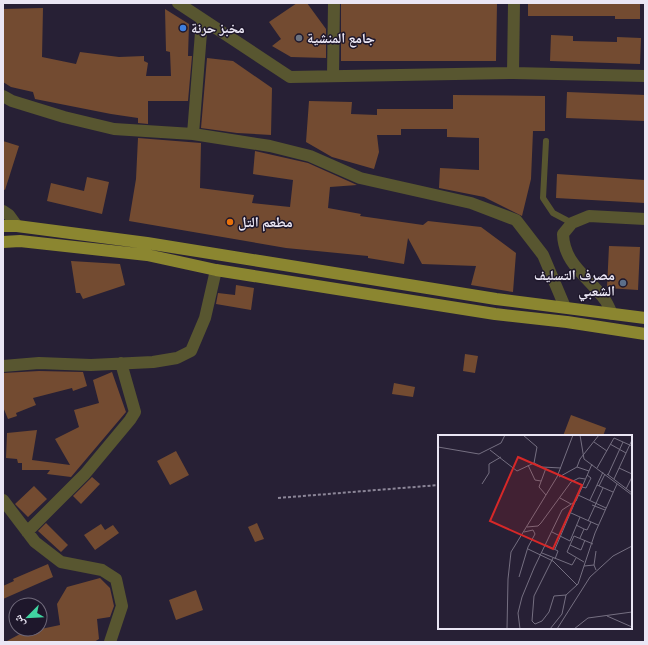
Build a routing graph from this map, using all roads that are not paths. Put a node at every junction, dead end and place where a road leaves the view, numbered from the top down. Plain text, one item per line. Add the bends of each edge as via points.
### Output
1 (178, 3) edge
2 (334, 3) edge
3 (514, 3) edge
4 (202, 20) junction
5 (513, 72) junction
6 (333, 75) junction
7 (645, 76) edge
8 (3, 96) edge
9 (193, 134) junction
10 (546, 141) dead end
11 (3, 211) edge
12 (645, 219) edge
13 (572, 222) junction
14 (3, 226) edge
15 (17, 226) junction
16 (3, 242) edge
17 (216, 270) junction
18 (565, 307) junction
19 (612, 314) junction
20 (645, 318) edge
21 (645, 334) edge
22 (121, 363) junction
23 (3, 366) edge
24 (3, 500) edge
25 (26, 532) junction
26 (110, 642) edge

1 - 4 street
2 - 6 street
3 - 5 street
4 - 6 street via 290,77
4 - 9 street
5 - 6 street
5 - 7 street
8 - 9 street via 64,117 114,129
9 - 18 street via 270,146 310,156 360,178 471,203 516,220 543,255
10 - 13 lane via 543,198 553,213
11 - 15 street via 9,214
12 - 13 street via 589,216
13 - 19 street via 563,234 563,246 571,261 605,300
14 - 15 main road
15 - 18 main road via 147,243 496,300
16 - 17 main road via 147,255
17 - 21 main road via 494,314
17 - 22 street via 205,318 190,351 177,358
18 - 19 main road
19 - 20 main road
22 - 23 street via 39,363
22 - 25 street via 135,412 85,474
24 - 25 street
25 - 26 street via 61,562 102,570 116,579 122,606

